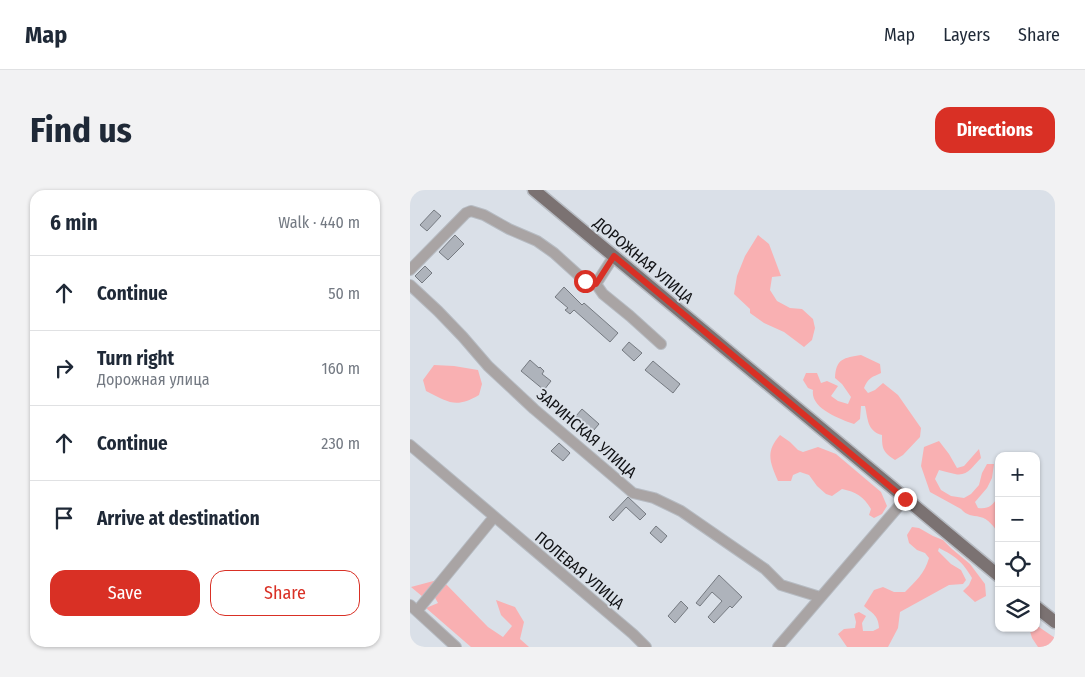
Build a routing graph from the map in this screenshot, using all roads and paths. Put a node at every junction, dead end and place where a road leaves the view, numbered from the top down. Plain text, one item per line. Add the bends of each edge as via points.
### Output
1 (534, 190) edge
2 (614, 256) junction
3 (410, 270) edge
4 (596, 284) junction
5 (410, 285) edge
6 (661, 344) dead end
7 (410, 445) edge
8 (905, 499) junction
9 (494, 517) junction
10 (995, 573) edge
11 (820, 597) junction
12 (413, 608) edge
13 (1040, 610) edge
14 (1055, 622) edge
15 (456, 647) edge
16 (646, 647) edge
17 (778, 647) edge

1 - 2 main road, ДОРОЖНАЯ УЛИЦА
2 - 4 street
2 - 8 main road, ДОРОЖНАЯ УЛИЦА
3 - 4 street via 466,213 472,211 554,252 585,281
4 - 6 street via 603,294
5 - 11 street, ЗАРИНСКАЯ УЛИЦА via 534,409 633,493 654,498 681,511 781,584
7 - 9 street, ПОЛЕВАЯ УЛИЦА
8 - 10 main road, ДОРОЖНАЯ УЛИЦА
8 - 11 street
9 - 12 street
9 - 16 street, ПОЛЕВАЯ УЛИЦА
11 - 17 street
12 - 15 street
13 - 14 main road

